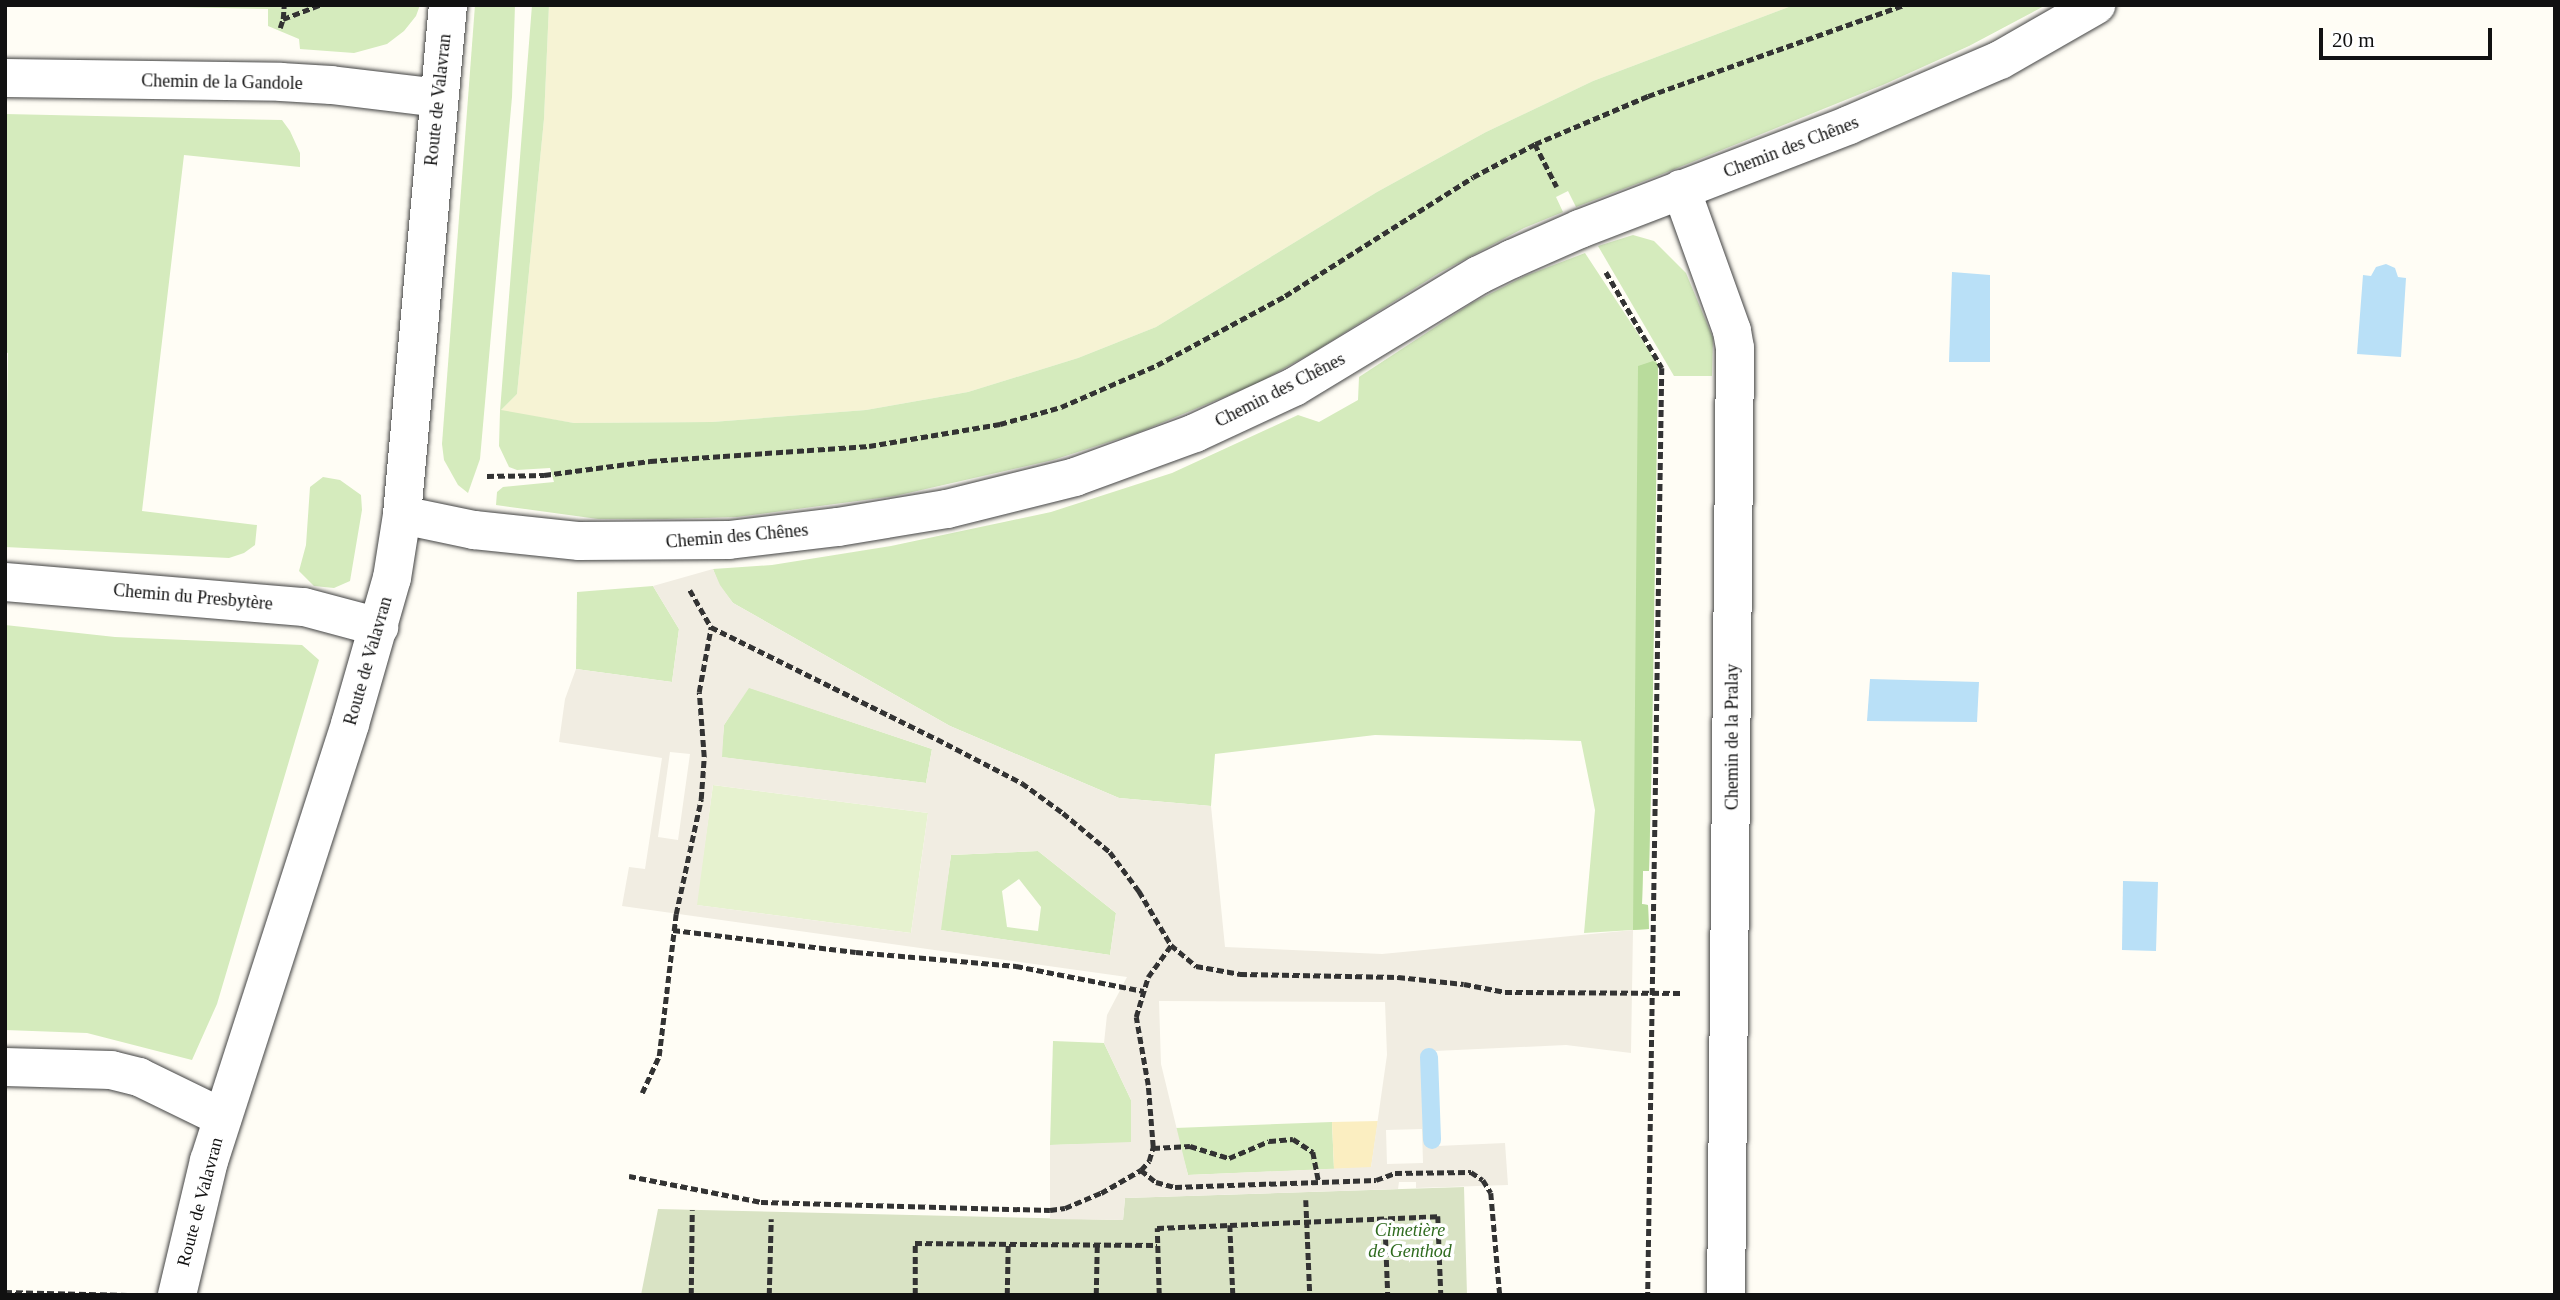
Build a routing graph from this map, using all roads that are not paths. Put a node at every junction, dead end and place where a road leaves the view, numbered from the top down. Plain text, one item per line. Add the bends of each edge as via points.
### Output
1 (448, 5) edge
2 (2096, 5) edge
3 (5, 78) edge
4 (438, 98) junction
5 (1681, 189) junction
6 (402, 515) junction
7 (5, 582) edge
8 (379, 627) junction
9 (5, 1067) edge
10 (223, 1118) junction
11 (177, 1295) edge
12 (1726, 1295) edge

1 - 4 street, Route de Valavran
2 - 5 street, Chemin des Chênes via 2000,60 1849,125
3 - 4 street, Chemin de la Gandole via 294,83
4 - 6 street, Route de Valavran
5 - 6 street, Chemin des Chênes via 1479,275 1325,370 1262,403 1137,456 1011,494 838,527 675,543 579,541 474,530
5 - 12 street, Chemin de la Pralay via 1735,348
6 - 8 street, Route de Valavran
7 - 8 street, Chemin du Presbytère via 290,606
8 - 10 street, Route de Valavran
9 - 10 street via 111,1070 139,1077
10 - 11 street, Route de Valavran via 190,1230

